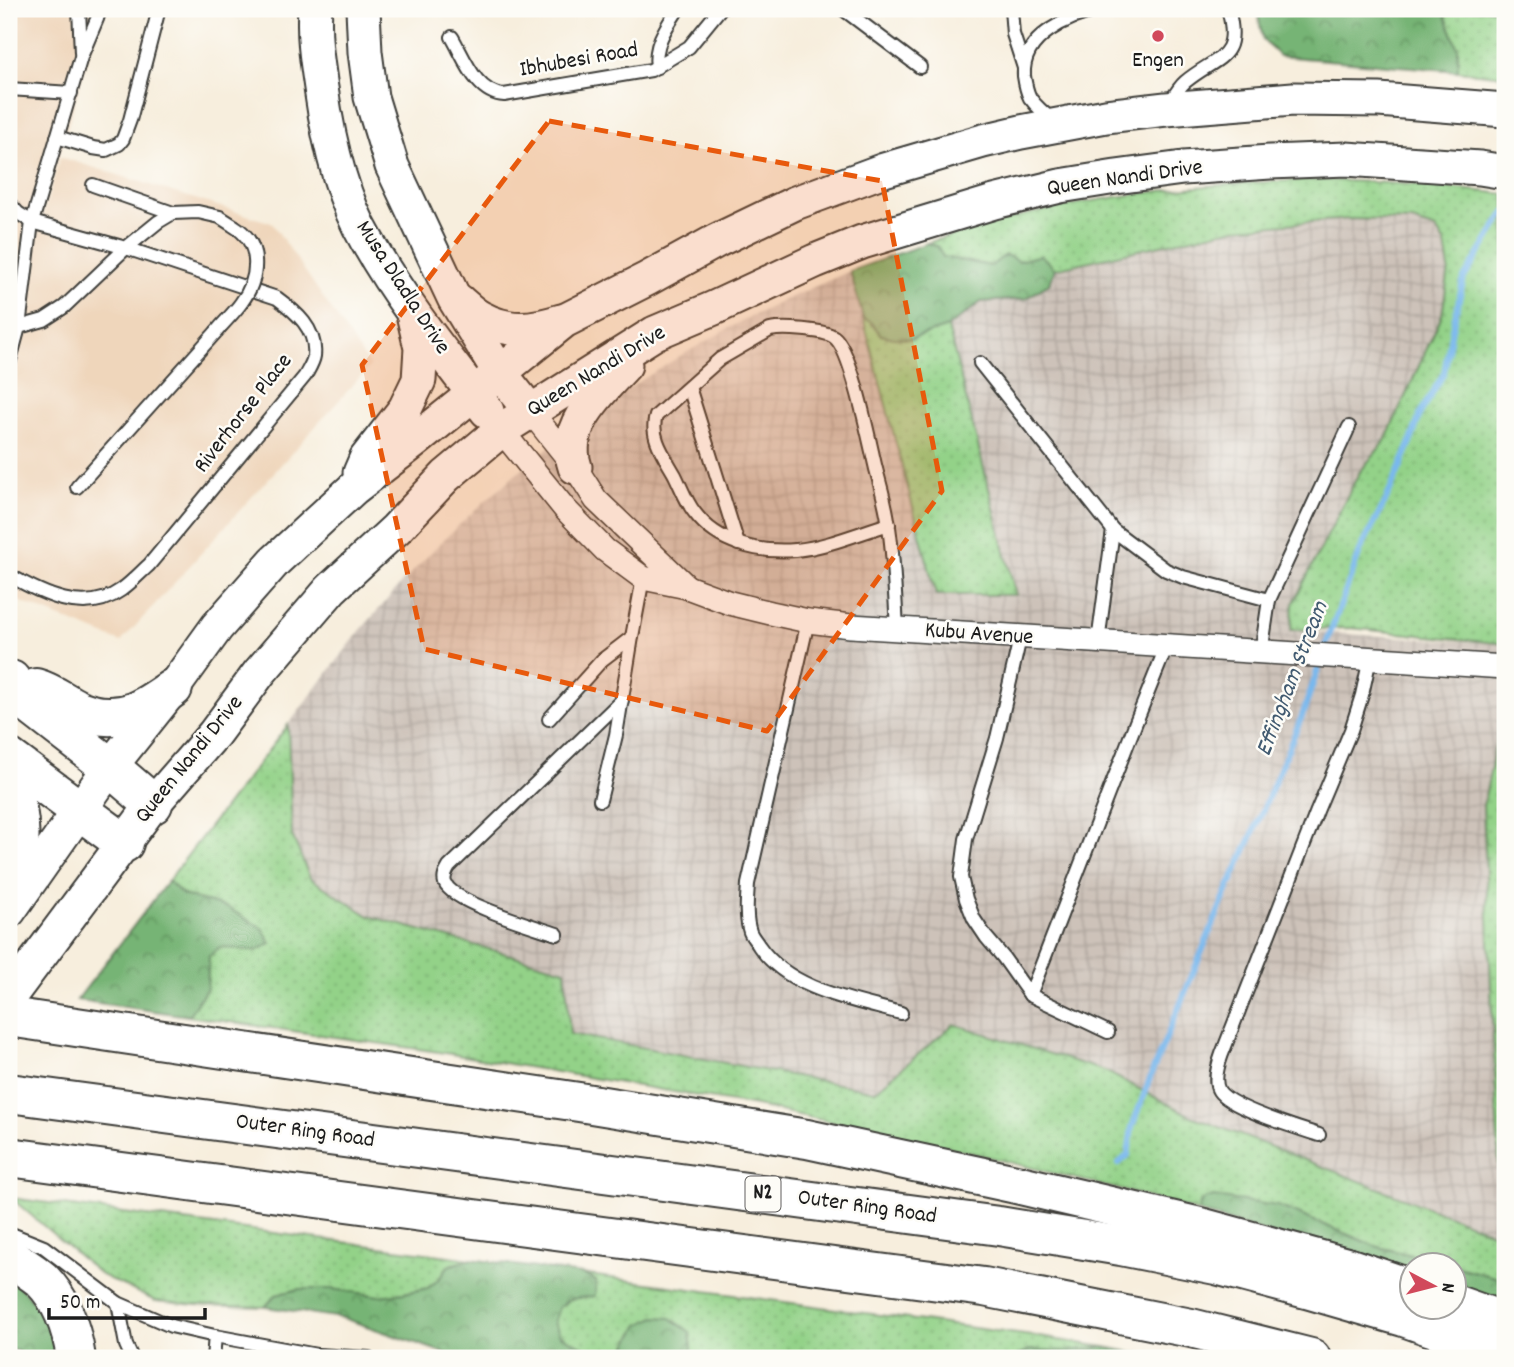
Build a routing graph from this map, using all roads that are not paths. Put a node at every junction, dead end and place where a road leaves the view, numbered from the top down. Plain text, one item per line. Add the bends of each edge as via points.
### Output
1 (79, 9) edge
2 (100, 9) edge
3 (159, 9) edge
4 (315, 9) edge
5 (363, 9) edge
6 (678, 9) edge
7 (720, 9) edge
8 (843, 9) edge
9 (1011, 9) edge
10 (1102, 9) edge
11 (1228, 9) edge
12 (452, 37) dead end
13 (81, 57) junction
14 (657, 66) junction
15 (920, 67) dead end
16 (1024, 68) junction
17 (9, 89) edge
18 (71, 93) junction
19 (1166, 109) junction
20 (1505, 110) edge
21 (1059, 125) junction
22 (57, 137) junction
23 (1505, 172) edge
24 (93, 185) dead end
25 (9, 203) edge
26 (173, 213) junction
27 (32, 222) junction
28 (126, 248) junction
29 (454, 298) junction
30 (413, 314) junction
31 (564, 321) junction
32 (19, 327) junction
33 (655, 333) junction
34 (980, 363) dead end
35 (9, 364) edge
36 (500, 373) junction
37 (689, 387) junction
38 (474, 394) junction
39 (531, 412) junction
40 (1349, 427) dead end
41 (501, 430) junction
42 (575, 467) junction
43 (77, 487) dead end
44 (354, 488) junction
45 (889, 524) junction
46 (1112, 530) junction
47 (738, 544) junction
48 (9, 575) edge
49 (643, 578) junction
50 (687, 587) junction
51 (1269, 600) junction
52 (807, 621) junction
53 (897, 629) junction
54 (632, 637) junction
55 (1020, 638) junction
56 (1098, 642) junction
57 (1167, 645) junction
58 (1269, 653) junction
59 (1362, 658) junction
60 (1505, 667) edge
61 (10, 680) edge
62 (173, 688) junction
63 (622, 700) junction
64 (549, 719) dead end
65 (9, 758) edge
66 (110, 767) junction
67 (9, 780) edge
68 (600, 800) dead end
69 (153, 804) junction
70 (81, 810) junction
71 (124, 843) junction
72 (9, 893) edge
73 (9, 911) edge
74 (557, 934) dead end
75 (1030, 995) junction
76 (9, 997) edge
77 (901, 1013) dead end
78 (9, 1017) edge
79 (9, 1028) edge
80 (1108, 1032) dead end
81 (190, 1044) junction
82 (9, 1093) edge
83 (1319, 1135) dead end
84 (9, 1157) edge
85 (9, 1233) edge
86 (9, 1258) edge
87 (1398, 1284) edge
88 (118, 1303) junction
89 (1468, 1309) edge
90 (1505, 1322) edge
91 (215, 1336) junction
92 (1505, 1353) edge
93 (76, 1358) edge
94 (132, 1358) edge
95 (213, 1358) edge
96 (369, 1358) edge
97 (1311, 1358) edge

1 - 13 lane
2 - 13 lane
3 - 22 lane via 122,139 106,150
4 - 30 main road, Musa Dladla Drive via 313,33 327,130 346,195 366,239
5 - 29 main road, Musa Dladla Drive via 371,97 392,166
6 - 14 lane via 663,32
7 - 14 lane, Ibhubesi Road via 689,47
8 - 15 lane
9 - 16 lane
10 - 16 lane via 1067,20 1043,34
11 - 19 lane via 1230,48 1184,83
12 - 14 lane, Ibhubesi Road via 477,80 498,95
13 - 18 lane
16 - 21 lane via 1030,98
17 - 18 lane
18 - 22 lane
19 - 20 main road via 1327,99
19 - 21 main road
21 - 31 main road via 884,170 795,203
22 - 27 lane
23 - 33 main road, Queen Nandi Drive via 1346,159 1183,168 1060,186 862,242
24 - 26 lane
25 - 27 lane
26 - 28 lane
26 - 43 lane, bridge via 198,212 220,218 249,238 255,249 253,279 243,300 216,332
27 - 28 lane, Riverhorse Place
27 - 32 lane
28 - 32 lane via 64,307 44,320
28 - 48 lane, Riverhorse Place via 277,298 298,314 308,329 314,358 305,376 149,565 119,592 87,603 69,601
29 - 31 main road via 481,318 505,327 539,328
29 - 36 main road, Musa Dladla Drive
30 - 38 main road, Musa Dladla Drive
30 - 44 main road via 421,348 419,380 405,409 366,459
31 - 36 main road
32 - 35 lane
33 - 39 main road, Queen Nandi Drive
33 - 42 main road via 587,407 571,447
34 - 46 lane
36 - 38 main road
36 - 39 main road, Musa Dladla Drive
37 - 45 lane via 720,359 770,330 832,336 841,345 856,385
37 - 47 lane
37 - 47 lane via 656,416 657,440 694,512 717,535
38 - 41 main road, Musa Dladla Drive
38 - 44 main road
39 - 41 main road, Queen Nandi Drive
39 - 42 street, Kubu Avenue
40 - 51 lane
41 - 49 street, Kubu Avenue via 605,551
41 - 69 main road, Queen Nandi Drive via 331,589
42 - 50 street, Kubu Avenue via 596,500
44 - 62 main road via 275,561 217,627
45 - 47 lane via 797,550
45 - 53 lane
46 - 51 lane via 1166,570
46 - 56 lane
49 - 50 street, Kubu Avenue
49 - 54 lane
50 - 52 street, Kubu Avenue via 730,603
51 - 58 lane
52 - 53 street, Kubu Avenue
52 - 77 lane via 748,884 746,917 764,953 784,972 845,998
53 - 55 street, Kubu Avenue
54 - 63 lane
54 - 64 lane via 602,660
55 - 56 street, Kubu Avenue
55 - 75 lane via 997,738 966,839 961,877 974,919
56 - 57 street, Kubu Avenue
57 - 58 street, Kubu Avenue
57 - 75 lane
58 - 59 street, Kubu Avenue
59 - 60 street
59 - 83 lane via 1362,695 1351,730 1217,1073 1219,1091 1234,1104
61 - 62 highway via 47,691 79,710 116,717 146,707
61 - 66 highway via 32,706
62 - 66 main road
63 - 68 lane
63 - 74 lane via 445,875 447,887 460,897
65 - 70 highway
66 - 69 highway
66 - 70 main road
67 - 72 highway via 20,834 19,859
69 - 71 main road, Queen Nandi Drive
70 - 71 highway
70 - 73 main road
71 - 76 main road, Queen Nandi Drive
75 - 80 lane
78 - 81 highway
79 - 81 lane
81 - 87 highway via 807,1139 1204,1228
82 - 92 highway, Outer Ring Road / N2 via 1121,1246 1310,1290
84 - 97 highway via 984,1287 1104,1309
85 - 88 lane via 44,1247
86 - 93 highway via 41,1280 54,1296 64,1313
88 - 91 lane via 171,1326
88 - 94 lane
89 - 90 highway
91 - 95 lane
91 - 96 lane via 317,1355

